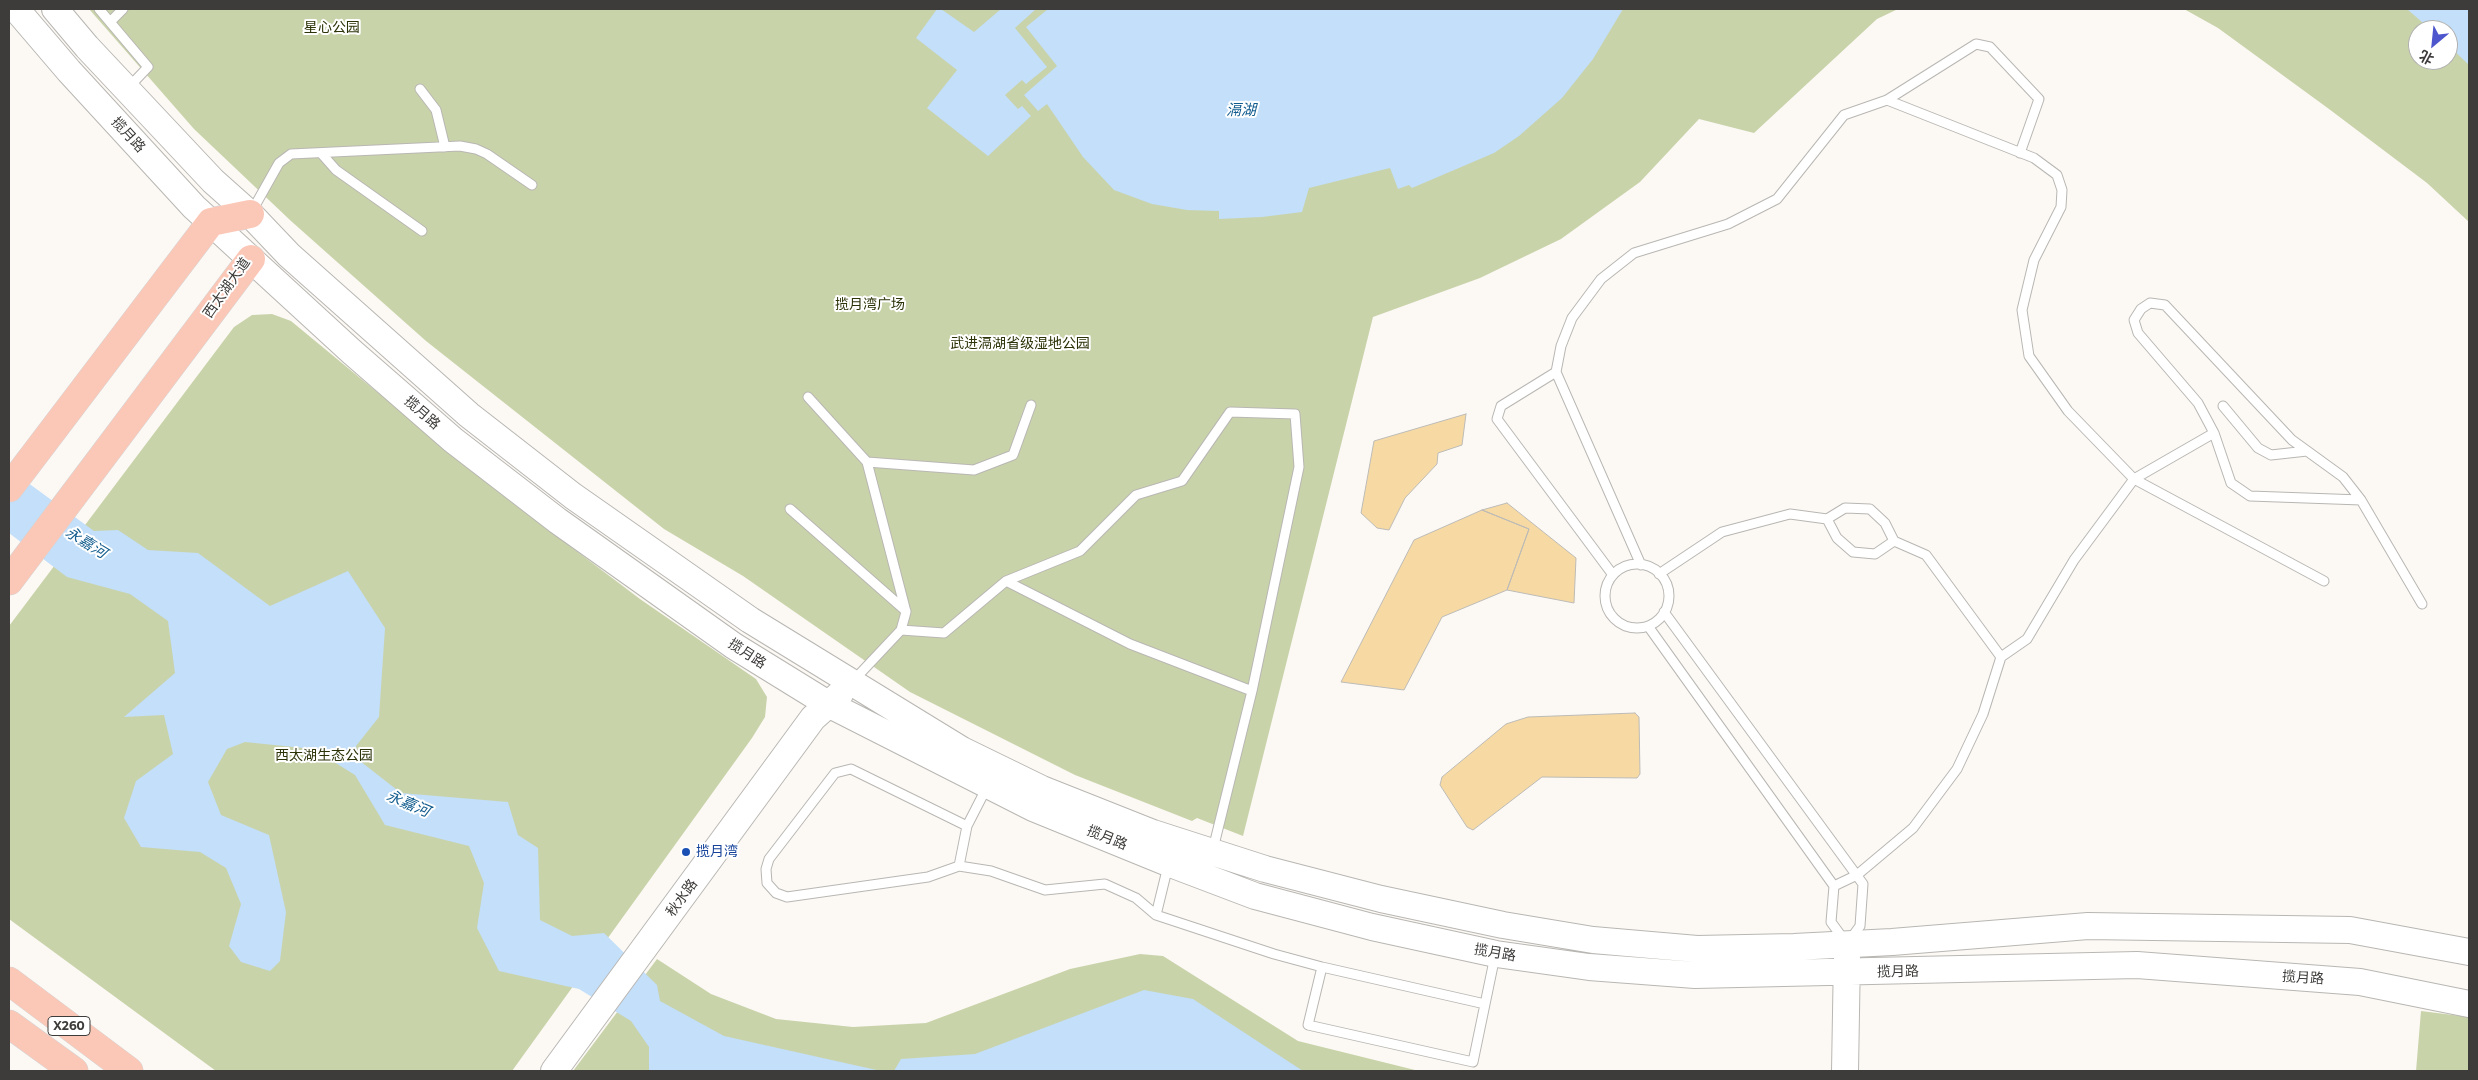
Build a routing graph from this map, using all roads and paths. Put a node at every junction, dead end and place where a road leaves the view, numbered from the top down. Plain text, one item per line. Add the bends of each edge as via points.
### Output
1 (16, 9) edge
2 (55, 9) edge
3 (99, 9) edge
4 (123, 9) edge
5 (110, 22) junction
6 (127, 89) junction
7 (420, 89) dead end
8 (1887, 100) junction
9 (445, 147) junction
10 (321, 153) junction
11 (2020, 153) junction
12 (532, 185) dead end
13 (250, 214) junction
14 (211, 222) junction
15 (422, 231) dead end
16 (251, 259) junction
17 (1556, 372) junction
18 (808, 397) dead end
19 (1031, 405) dead end
20 (2223, 406) dead end
21 (2214, 433) junction
22 (2307, 451) junction
23 (866, 462) junction
24 (2134, 479) junction
25 (14, 480) edge
26 (2362, 500) junction
27 (790, 509) dead end
28 (1827, 519) junction
29 (1894, 542) junction
30 (1641, 565) junction
31 (16, 570) edge
32 (1659, 574) junction
33 (1612, 575) junction
34 (1006, 581) junction
35 (2324, 581) dead end
36 (2422, 604) dead end
37 (906, 612) junction
38 (1664, 612) junction
39 (1648, 626) junction
40 (901, 630) junction
41 (2000, 657) junction
42 (851, 683) junction
43 (1252, 691) junction
44 (828, 704) junction
45 (988, 785) junction
46 (967, 826) junction
47 (1212, 852) junction
48 (1168, 863) junction
49 (959, 866) junction
50 (1857, 875) junction
51 (1834, 886) junction
52 (1156, 915) junction
53 (1847, 944) junction
54 (2469, 952) edge
55 (1496, 954) junction
56 (1322, 967) junction
57 (1847, 973) junction
58 (9, 981) edge
59 (1485, 1004) junction
60 (2469, 1004) edge
61 (9, 1024) edge
62 (74, 1071) edge
63 (129, 1071) edge
64 (554, 1071) edge
65 (1845, 1071) edge

1 - 14 street, 揽月路 via 194,208
2 - 6 street, 揽月路
3 - 5 lane
4 - 5 lane
5 - 6 lane via 148,67
6 - 13 street, 揽月路 via 214,181
7 - 9 lane via 436,110
8 - 11 lane
8 - 11 lane via 1976,44 1990,48 2039,99
8 - 17 lane via 1844,115 1777,199 1728,224 1634,253 1600,279 1572,318 1561,346
9 - 10 lane
9 - 12 lane via 476,149
10 - 13 lane via 291,154 279,163
10 - 15 lane via 336,170
11 - 24 lane via 2034,158 2057,175 2062,190 2061,207 2034,260 2022,310 2029,356 2068,412
13 - 14 main road
13 - 16 street, 西太湖大道
13 - 42 street, 揽月路 via 289,255 469,415 573,496 750,620
14 - 16 street, 揽月路
14 - 25 main road
16 - 31 main road, 西太湖大道
16 - 44 street, 揽月路 via 453,440 528,498 734,646
17 - 30 lane
17 - 33 lane via 1501,406 1497,419
18 - 23 lane
19 - 23 lane via 1013,456 974,470
20 - 22 lane via 2258,448 2271,455
21 - 22 lane via 2198,402 2138,333 2134,320 2150,303 2165,305 2292,440
21 - 24 lane
21 - 26 lane via 2231,484 2250,496
22 - 26 lane via 2343,477
23 - 37 lane
24 - 35 lane
24 - 41 lane via 2074,560 2027,638
26 - 36 lane
27 - 37 lane
28 - 29 lane via 1845,508 1870,510 1885,523
28 - 29 lane via 1837,538 1854,552 1875,554
28 - 32 lane via 1790,514 1722,532
29 - 41 lane via 1926,555
30 - 32 lane
30 - 33 lane via 1630,565
32 - 38 lane via 1668,592
33 - 39 lane via 1605,594 1611,614 1628,626
34 - 40 lane via 944,632
34 - 43 lane via 1130,644
34 - 43 lane via 1080,551 1136,495 1182,481 1230,412 1295,414 1300,467
37 - 40 lane
38 - 39 lane
38 - 50 lane
39 - 51 lane
40 - 42 lane
41 - 50 lane via 1983,714 1957,769 1913,828
42 - 44 street, 秋水路
42 - 47 street, 揽月路 via 962,750 1042,790
43 - 47 lane
44 - 45 street, 揽月路
44 - 64 street, 秋水路 via 813,718
45 - 46 lane
45 - 48 street, 揽月路 via 1033,808
46 - 49 lane
46 - 49 lane via 851,769 835,773 769,859 766,869 767,883 776,893 787,897 928,876
47 - 53 street, 揽月路 via 1381,899 1594,940 1697,949
48 - 52 lane
48 - 55 street, 揽月路 via 1255,896 1372,927
49 - 52 lane via 991,871 1045,890 1105,884 1136,898
50 - 51 lane
50 - 53 lane via 1863,884 1860,926
51 - 53 lane via 1831,922
52 - 56 lane
53 - 54 street, 揽月路 via 2088,926 2350,930
53 - 57 street
55 - 57 street, 揽月路 via 1589,967 1695,975
55 - 59 lane
56 - 59 lane
56 - 59 lane via 1308,1025 1473,1062
57 - 60 street, 揽月路 via 2137,965 2360,982
57 - 65 street
58 - 63 main road, X260
61 - 62 main road, X260

